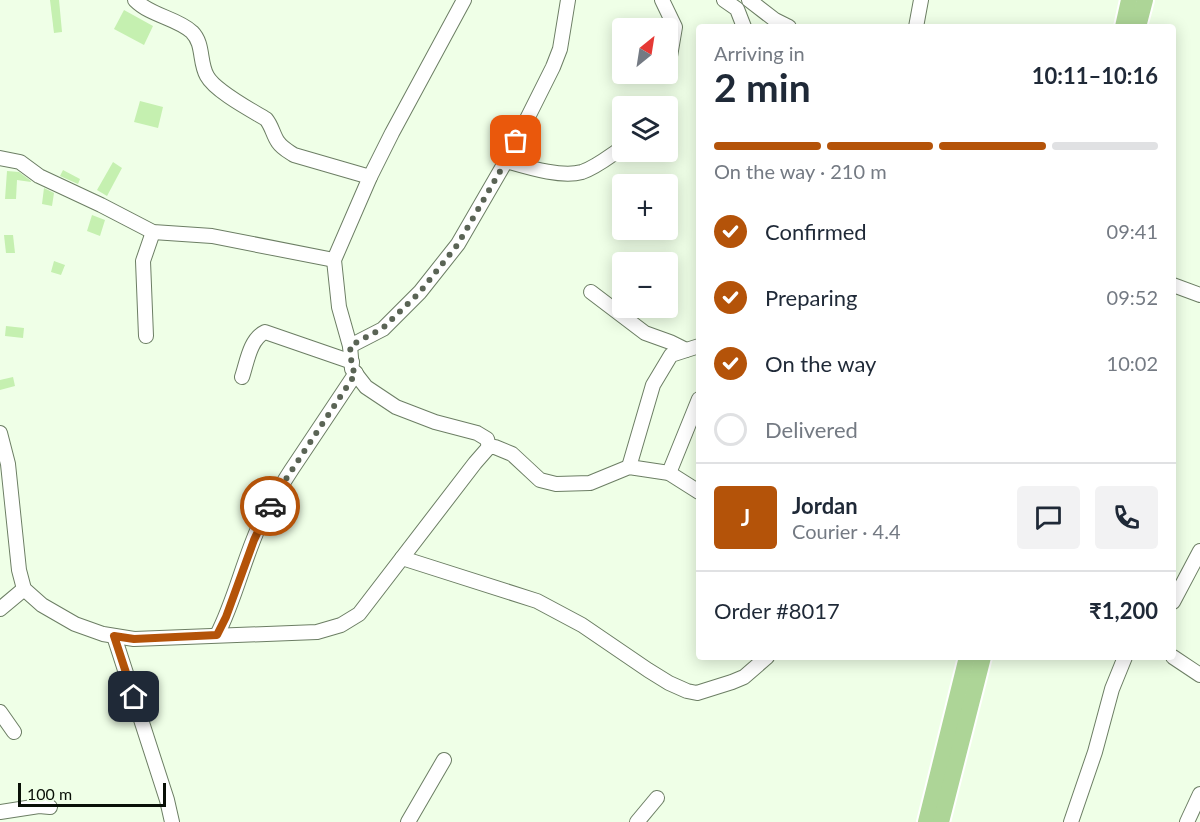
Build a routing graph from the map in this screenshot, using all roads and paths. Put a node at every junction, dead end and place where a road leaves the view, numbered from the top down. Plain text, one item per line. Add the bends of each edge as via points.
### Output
1 (135, 0) edge
2 (464, 0) edge
3 (568, 0) edge
4 (662, 0) edge
5 (727, 0) edge
6 (749, 0) edge
7 (921, 0) edge
8 (1129, 0) edge
9 (1145, 0) edge
10 (671, 18) edge
11 (743, 24) edge
12 (783, 24) edge
13 (917, 24) edge
14 (1124, 24) edge
15 (1139, 24) edge
16 (612, 154) edge
17 (0, 158) edge
18 (506, 161) junction
19 (370, 177) junction
20 (153, 232) junction
21 (334, 260) junction
22 (1176, 286) edge
23 (591, 292) dead end
24 (1200, 295) edge
25 (146, 336) dead end
26 (350, 346) junction
27 (692, 348) edge
28 (354, 367) junction
29 (242, 377) dead end
30 (696, 406) edge
31 (0, 433) edge
32 (489, 447) junction
33 (629, 467) junction
34 (669, 473) junction
35 (696, 490) edge
36 (1200, 551) edge
37 (402, 558) junction
38 (24, 589) junction
39 (1176, 596) edge
40 (0, 609) edge
41 (217, 635) junction
42 (114, 636) junction
43 (1176, 659) edge
44 (764, 660) edge
45 (967, 660) edge
46 (982, 660) edge
47 (1124, 660) edge
48 (1200, 675) edge
49 (0, 712) edge
50 (14, 732) dead end
51 (444, 760) dead end
52 (1200, 794) edge
53 (657, 798) dead end
54 (50, 807) dead end
55 (0, 812) edge
56 (172, 822) edge
57 (408, 822) edge
58 (636, 822) edge
59 (926, 822) edge
60 (941, 822) edge
61 (1071, 822) edge
62 (1187, 822) edge

1 - 19 street via 145,9 191,31 199,42 208,78 266,119 284,149
2 - 19 street
3 - 18 street via 560,50
4 - 10 street
5 - 11 street
6 - 12 street
7 - 13 street
8 - 14 main road
9 - 15 main road
16 - 18 street via 583,172 569,174
17 - 20 street via 20,162 39,176
18 - 26 street via 458,244 420,292 383,328
19 - 21 street
20 - 21 street via 212,236
20 - 25 street via 143,261
21 - 26 street via 339,307
22 - 24 street
23 - 27 street via 645,333
26 - 28 street
27 - 33 street via 671,356 653,385
28 - 29 street via 266,333 254,342
28 - 32 street via 366,387 396,407 477,433 487,439
28 - 41 street via 260,525
30 - 34 street
31 - 38 street via 8,464
32 - 33 street via 512,454 540,480 556,484 591,483
32 - 37 street
33 - 34 street
34 - 35 street
36 - 39 street
37 - 41 street via 359,614 341,625 317,632
37 - 44 street via 537,601 687,691 697,693 732,682
38 - 40 street
38 - 42 street via 42,606 75,624
41 - 42 street via 134,639
42 - 56 street
43 - 48 street
45 - 59 main road
46 - 60 main road
47 - 61 street
49 - 50 street
51 - 57 street
52 - 62 street
53 - 58 street
54 - 55 street

